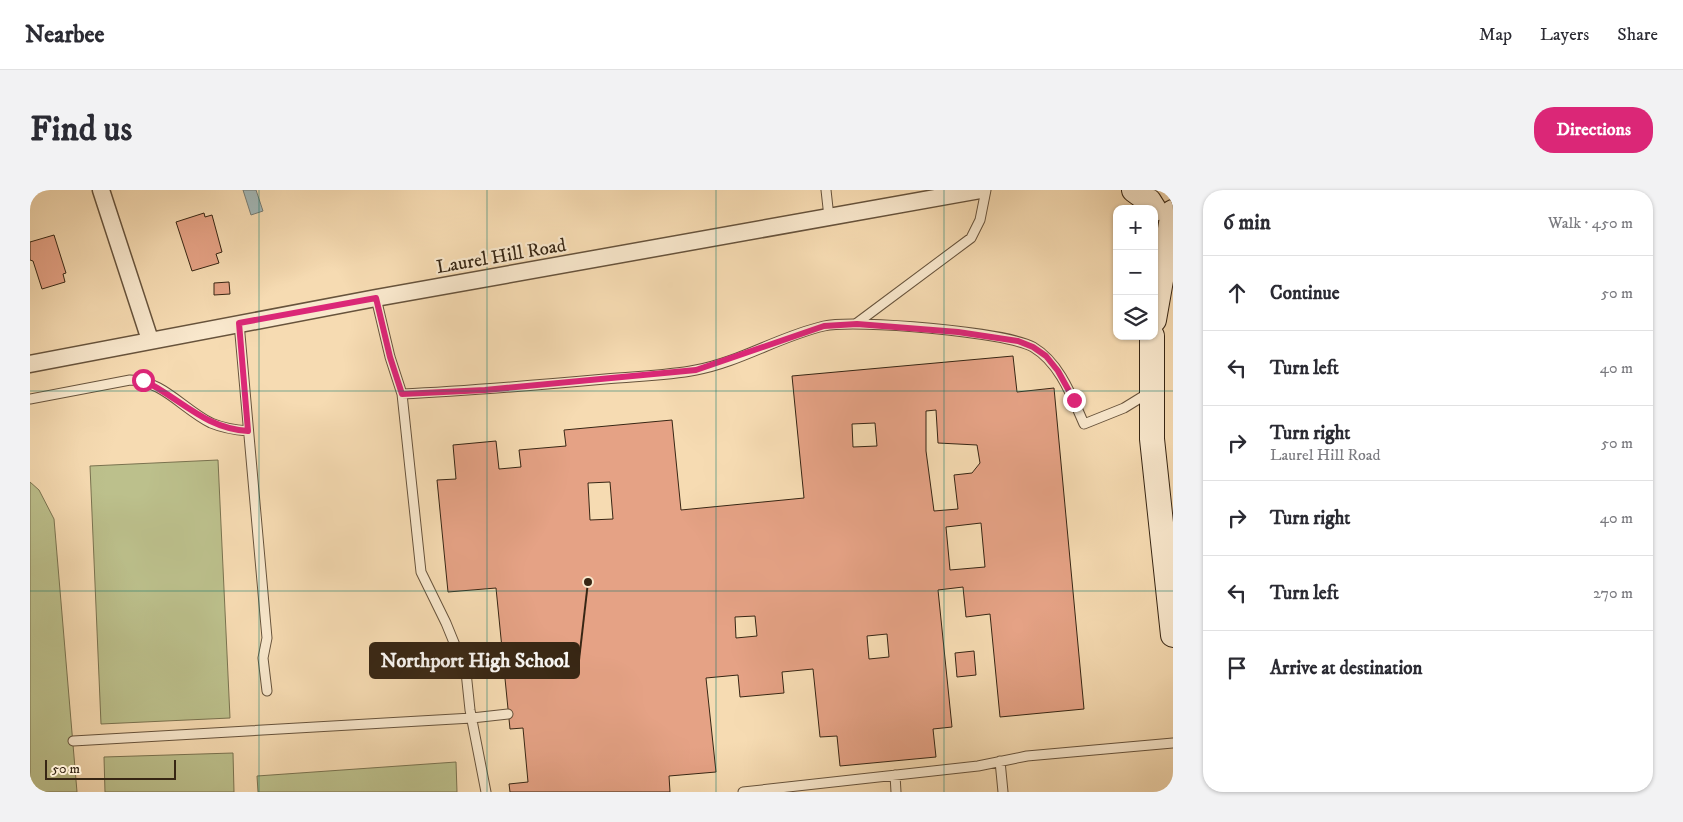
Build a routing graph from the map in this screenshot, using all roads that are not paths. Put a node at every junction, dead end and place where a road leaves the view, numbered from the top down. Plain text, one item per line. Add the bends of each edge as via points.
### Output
1 (101, 190) edge
2 (826, 190) edge
3 (980, 190) edge
4 (986, 190) edge
5 (1134, 190) edge
6 (1152, 205) edge
7 (1158, 212) edge
8 (829, 217) junction
9 (1170, 223) edge
10 (1158, 296) edge
11 (376, 298) junction
12 (239, 323) junction
13 (857, 324) junction
14 (150, 340) junction
15 (1152, 340) edge
16 (30, 364) edge
17 (1152, 391) junction
18 (402, 394) junction
19 (30, 399) edge
20 (248, 431) junction
21 (1173, 635) edge
22 (267, 692) dead end
23 (508, 714) dead end
24 (472, 718) junction
25 (73, 741) dead end
26 (1173, 743) edge
27 (1000, 762) junction
28 (895, 775) junction
29 (486, 792) edge
30 (743, 792) edge
31 (896, 792) edge
32 (1003, 792) edge

1 - 14 street
2 - 8 lane
3 - 8 street, Laurel Hill Road
4 - 13 lane via 980,220 971,238
5 - 6 main road
7 - 9 main road
8 - 11 street, Laurel Hill Road
9 - 10 main road
11 - 12 street, Laurel Hill Road
11 - 18 lane
12 - 14 street, Laurel Hill Road
12 - 20 lane
13 - 17 lane via 958,332 1018,341 1033,347 1046,356 1058,371 1084,424 1124,408
13 - 18 lane via 824,326 696,370 485,390
14 - 16 street, Laurel Hill Road
15 - 17 main road
17 - 21 main road via 1152,439
18 - 24 lane via 421,572 466,672
19 - 20 lane via 143,380 210,422 230,430
20 - 22 lane via 267,638 263,658
23 - 24 lane
24 - 25 lane
24 - 29 lane
26 - 27 lane via 1027,756
27 - 28 lane
27 - 32 lane
28 - 30 lane
28 - 31 lane

